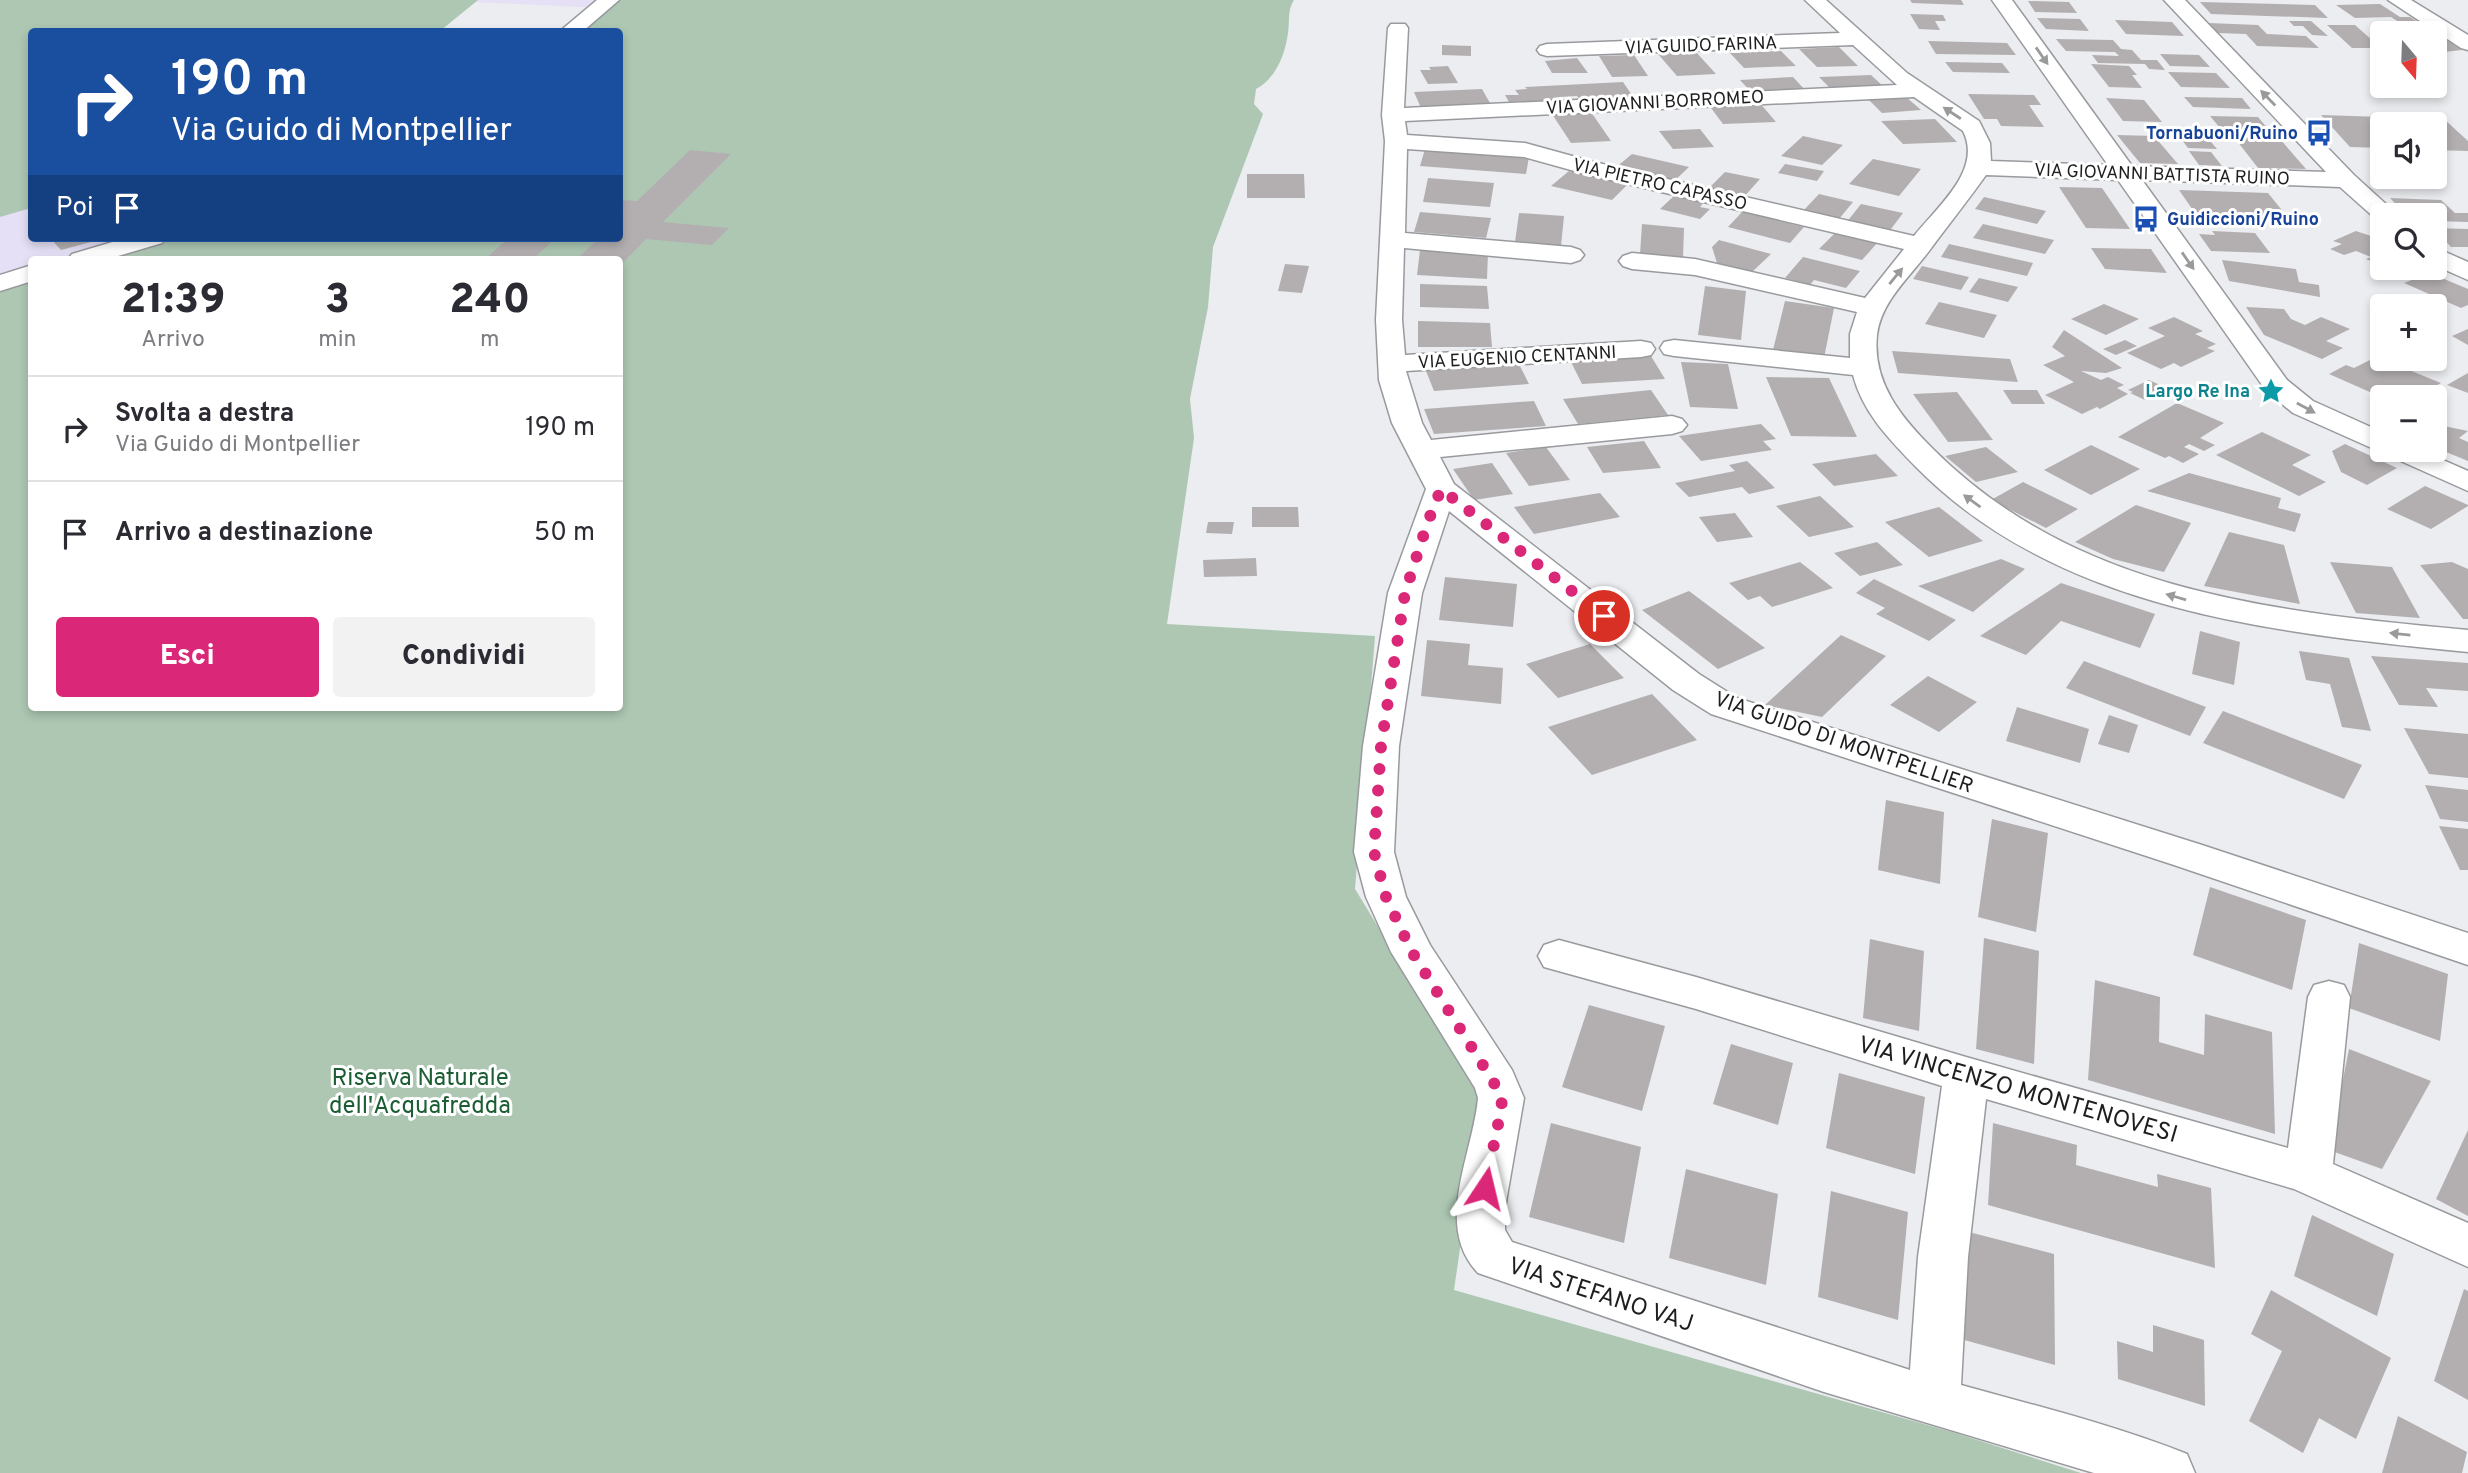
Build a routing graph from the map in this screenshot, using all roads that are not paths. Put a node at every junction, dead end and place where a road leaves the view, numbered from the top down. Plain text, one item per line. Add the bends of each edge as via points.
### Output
1 (609, 0) edge
2 (1815, 0) edge
3 (2002, 0) edge
4 (2174, 0) edge
5 (2398, 0) edge
6 (574, 28) edge
7 (1398, 29) dead end
8 (1856, 39) junction
9 (2468, 44) edge
10 (1547, 50) dead end
11 (1917, 90) junction
12 (1394, 128) junction
13 (1978, 168) junction
14 (2126, 174) junction
15 (2346, 180) junction
16 (2372, 203) edge
17 (1391, 239) junction
18 (139, 242) edge
19 (1921, 245) junction
20 (1571, 255) dead end
21 (91, 256) edge
22 (1632, 261) dead end
23 (2447, 262) edge
24 (2468, 272) edge
25 (28, 275) edge
26 (0, 283) edge
27 (1871, 308) junction
28 (1674, 348) dead end
29 (1641, 349) dead end
30 (1392, 364) junction
31 (1865, 368) junction
32 (1672, 425) dead end
33 (2370, 438) edge
34 (2423, 462) edge
35 (1432, 469) junction
36 (2468, 482) edge
37 (2468, 641) edge
38 (2468, 949) edge
39 (1559, 957) dead end
40 (2329, 997) dead end
41 (1966, 1075) junction
42 (2308, 1174) junction
43 (2468, 1246) edge
44 (1934, 1401) junction
45 (2168, 1473) edge

1 - 6 street
2 - 8 street
3 -> 14 street
15 -> 4 street
5 - 9 street
7 - 12 street, VIA GUIDO DI MONTPELLIER
8 - 10 street, VIA GUIDO FARINA
8 - 11 street
11 - 12 street, VIA GIOVANNI BORROMEO
13 -> 11 street via 1979,141 1973,128
12 - 17 street, VIA GUIDO DI MONTPELLIER
12 - 19 street, VIA PIETRO CAPASSO via 1525,150
13 - 14 street, VIA GIOVANNI BATTISTA RUINO
13 - 19 street
14 - 15 street, VIA GIOVANNI BATTISTA RUINO
14 -> 33 street via 2284,393 2303,407
15 - 16 street
17 - 20 street
17 - 30 street, VIA GUIDO DI MONTPELLIER
18 - 21 street
27 -> 19 street
22 - 27 street via 1695,267
23 - 24 street
25 - 26 street
27 - 31 street via 1862,341
28 - 31 street
29 - 30 street, VIA EUGENIO CENTANNI
30 - 35 street, VIA GUIDO DI MONTPELLIER via 1399,403
37 -> 31 street via 2226,610 2127,582 2060,556 2010,529 1933,469 1879,406
32 - 35 street
34 - 36 street
35 - 38 street, VIA GUIDO DI MONTPELLIER via 1686,682 1724,706
35 - 44 street, VIA STEFANO VAJ via 1427,524 1405,593 1381,746 1374,852 1386,897 1412,952 1496,1083 1501,1098 1483,1205 1480,1239 1485,1250 1492,1257 1636,1307
39 - 41 street, VIA VINCENZO MONTENOVESI via 1696,993
40 - 42 street
41 - 42 street, VIA VINCENZO MONTENOVESI
41 - 44 street via 1943,1257
42 - 43 street, VIA VINCENZO MONTENOVESI
44 - 45 street, VIA STEFANO VAJ via 2112,1451

